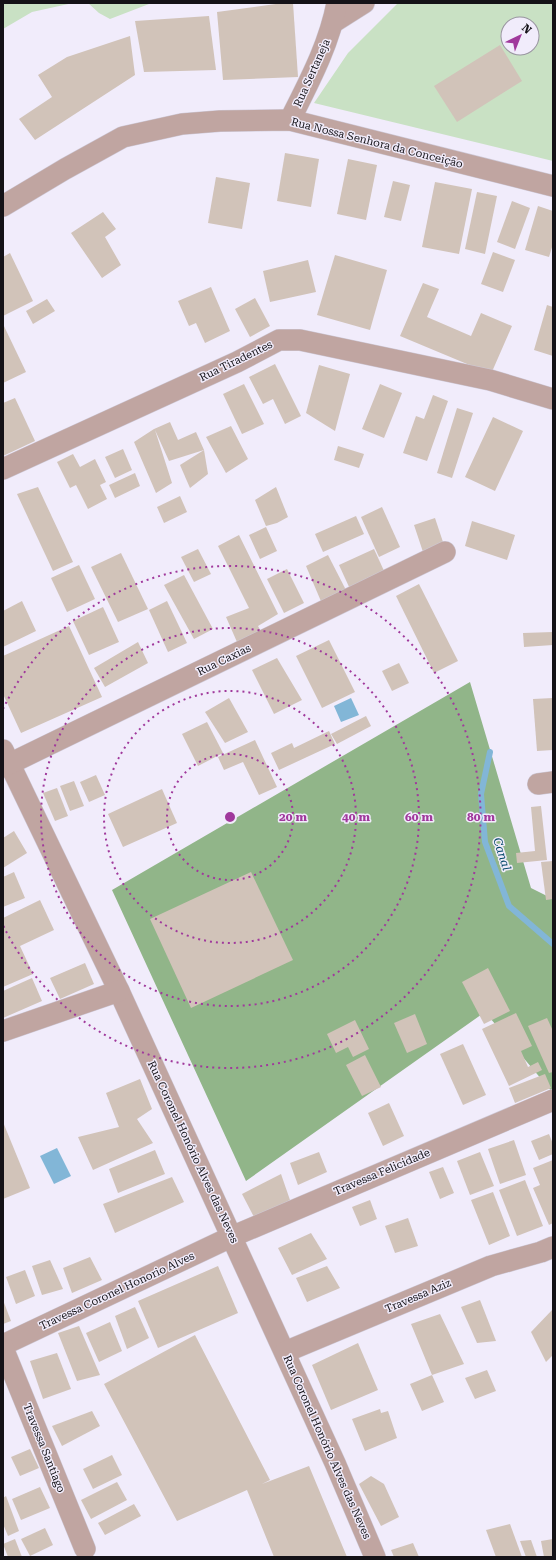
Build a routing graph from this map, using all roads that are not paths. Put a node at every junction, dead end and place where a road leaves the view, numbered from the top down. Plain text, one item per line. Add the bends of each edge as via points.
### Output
1 (364, 3) edge
2 (335, 12) edge
3 (290, 120) junction
4 (553, 186) edge
5 (3, 206) edge
6 (553, 399) edge
7 (3, 468) edge
8 (445, 552) dead end
9 (5, 760) edge
10 (119, 991) junction
11 (3, 1031) edge
12 (553, 1100) edge
13 (231, 1237) junction
14 (553, 1247) edge
15 (3, 1345) edge
16 (3, 1348) edge
17 (284, 1352) junction
18 (85, 1549) dead end
19 (375, 1557) edge

1 - 2 street
2 - 3 street, Rua Sertaneja via 320,61
3 - 4 street, Rua Nossa Senhora da Conceição
3 - 5 street, Rua Nossa Senhora da Conceição via 182,124 123,137
6 - 7 street, Rua Tiradentes via 483,378 300,340 279,340 237,362
8 - 9 street, Rua Caxias
9 - 10 street, Rua Coronel Honório Alves das Neves
10 - 11 street
10 - 13 street, Rua Coronel Honório Alves das Neves
12 - 13 street, Travessa Felicidade
13 - 15 street, Travessa Coronel Honorio Alves
13 - 17 street, Rua Coronel Honório Alves das Neves
14 - 17 street, Travessa Aziz via 491,1266
16 - 18 street, Travessa Santiago
17 - 19 street, Rua Coronel Honório Alves das Neves

